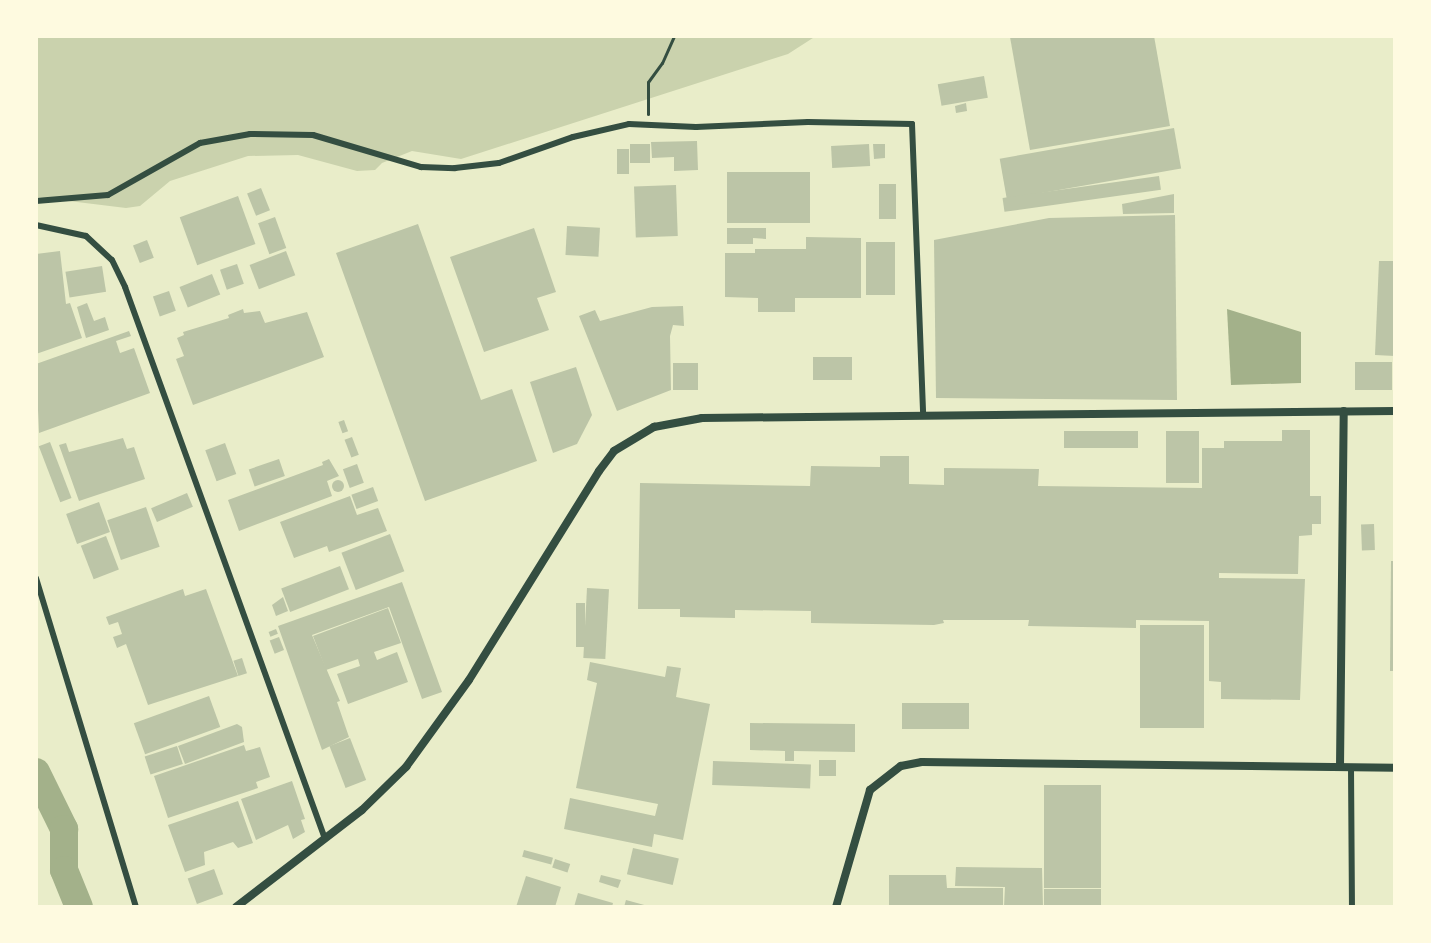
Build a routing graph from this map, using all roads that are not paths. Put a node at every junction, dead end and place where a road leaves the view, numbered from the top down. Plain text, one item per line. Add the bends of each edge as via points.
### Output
1 (36, 201) edge
2 (36, 225) edge
3 (1344, 411) junction
4 (1395, 411) edge
5 (923, 416) junction
6 (36, 578) edge
7 (1340, 767) junction
8 (1351, 768) junction
9 (1395, 768) edge
10 (324, 836) junction
11 (136, 907) edge
12 (236, 907) edge
13 (836, 907) edge
14 (1352, 907) edge

1 - 5 street via 108,195 172,155 200,143 250,134 313,135 421,166 455,168 500,163 573,137 629,124 912,124
2 - 10 street via 86,236 112,260 121,278
3 - 4 street
3 - 5 street
3 - 7 street
5 - 10 street via 678,420 654,427 614,451 438,726 405,767 362,810
6 - 11 street
7 - 8 street
7 - 13 street via 922,762 901,766 870,790
8 - 9 street
8 - 14 street
10 - 12 street

